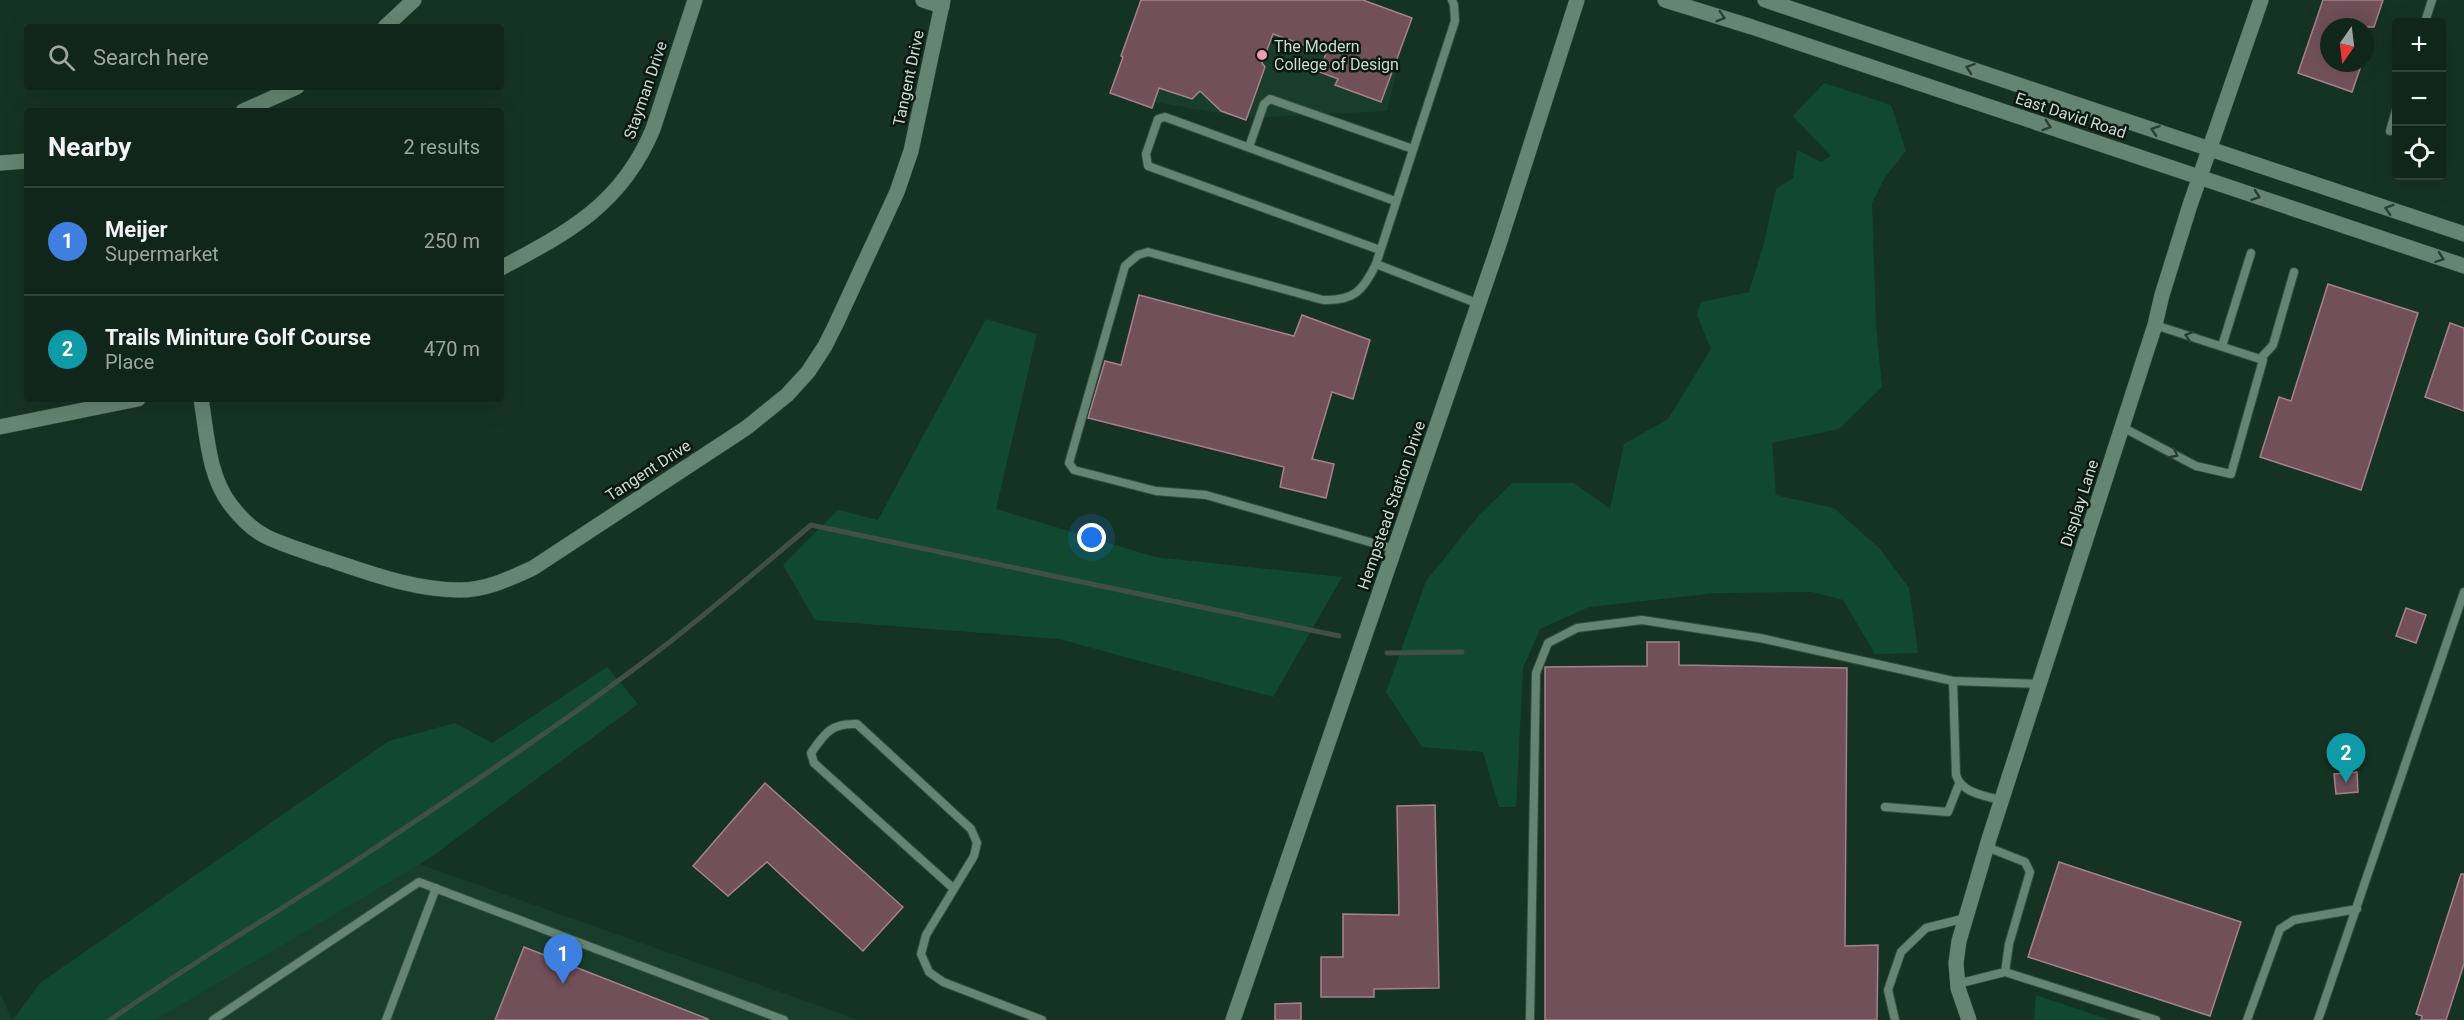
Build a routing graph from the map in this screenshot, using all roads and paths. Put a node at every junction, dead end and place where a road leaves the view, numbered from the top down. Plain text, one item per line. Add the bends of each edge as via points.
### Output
1 (414, 0) edge
2 (695, 0) edge
3 (923, 0) edge
4 (1452, 0) edge
5 (1577, 0) edge
6 (1665, 0) edge
7 (1764, 0) edge
8 (2261, 0) edge
9 (2432, 0) edge
10 (942, 3) edge
11 (2426, 18) edge
12 (388, 24) edge
13 (290, 90) edge
14 (250, 108) edge
15 (2392, 125) edge
16 (2390, 131) dead end
17 (1249, 147) junction
18 (1413, 149) junction
19 (2210, 149) junction
20 (24, 161) edge
21 (0, 163) edge
22 (2200, 177) junction
23 (1395, 201) junction
24 (2464, 234) edge
25 (1380, 249) junction
26 (2251, 253) dead end
27 (1376, 264) junction
28 (504, 266) edge
29 (2464, 266) edge
30 (2294, 272) dead end
31 (1479, 304) junction
32 (2155, 325) junction
33 (2222, 346) junction
34 (2259, 358) junction
35 (123, 402) edge
36 (202, 402) edge
37 (0, 427) edge
38 (2122, 427) junction
39 (1394, 549) junction
40 (2464, 592) edge
41 (1953, 681) junction
42 (2039, 684) junction
43 (1959, 784) junction
44 (2002, 801) junction
45 (1885, 807) dead end
46 (1987, 847) junction
47 (436, 888) junction
48 (954, 889) junction
49 (2357, 909) junction
50 (1966, 918) junction
51 (2005, 972) junction
52 (1957, 984) junction
53 (213, 1020) edge
54 (386, 1020) edge
55 (784, 1020) edge
56 (1042, 1020) edge
57 (1233, 1020) edge
58 (1530, 1020) edge
59 (1895, 1020) edge
60 (1969, 1020) edge
61 (2156, 1020) edge
62 (2247, 1020) edge
63 (2318, 1020) edge

1 - 12 street
2 - 28 street, Stayman Drive via 653,129 629,174 582,222
3 - 10 street
4 - 18 lane via 1455,21
5 - 31 street, Hempstead Station Drive
6 -> 22 street, East David Road
19 -> 7 street, East David Road
8 - 19 street, Display Lane
9 - 11 lane
10 - 36 street, Tangent Drive via 911,151 897,192 836,324 808,372 746,428 533,568 482,588 445,589 382,577 266,537 241,517 219,484
13 - 14 street
15 - 16 lane
17 - 18 lane via 1264,104 1270,99
17 - 23 lane
17 - 25 lane via 1165,117 1158,119 1146,154 1148,166
18 - 23 lane
19 - 22 street, Display Lane
24 -> 19 street, East David Road
20 - 21 street
22 -> 29 street, East David Road
22 - 32 street, Display Lane
23 - 25 lane
25 - 27 lane
26 - 33 lane
27 - 31 lane
27 - 39 lane via 1368,281 1353,296 1341,301 1323,300 1148,252 1138,255 1125,266 1069,463 1074,470 1115,481 1156,491 1206,495
30 - 34 lane via 2273,345
31 - 39 street, Hempstead Station Drive
33 -> 32 lane
32 - 38 street, Display Lane
33 - 34 lane
38 -> 34 lane via 2196,466 2231,474 2263,360
35 - 37 street
38 - 42 street, Display Lane
39 - 57 street, Hempstead Station Drive
40 - 49 lane
41 - 42 lane
41 - 43 lane
41 - 58 lane via 1760,638 1642,620 1577,628 1548,644 1536,673
42 - 44 street, Display Lane
43 - 44 lane
43 - 45 lane via 1948,812
44 - 46 street, Display Lane
46 - 50 street, Display Lane
46 - 51 lane via 2025,862 2030,872
47 - 53 lane via 419,882
47 - 54 lane
47 - 55 lane
48 - 48 lane via 974,856 977,843 971,829 857,724 842,724 825,733 811,753 814,764
48 - 56 lane via 926,935 921,954 929,972 943,982
49 - 62 lane via 2294,920 2280,928
49 - 63 lane
50 - 52 street, Display Lane via 1958,952
50 - 59 lane via 1926,928 1902,952 1888,990
51 - 52 lane
51 - 61 lane
52 - 60 street, Display Lane

